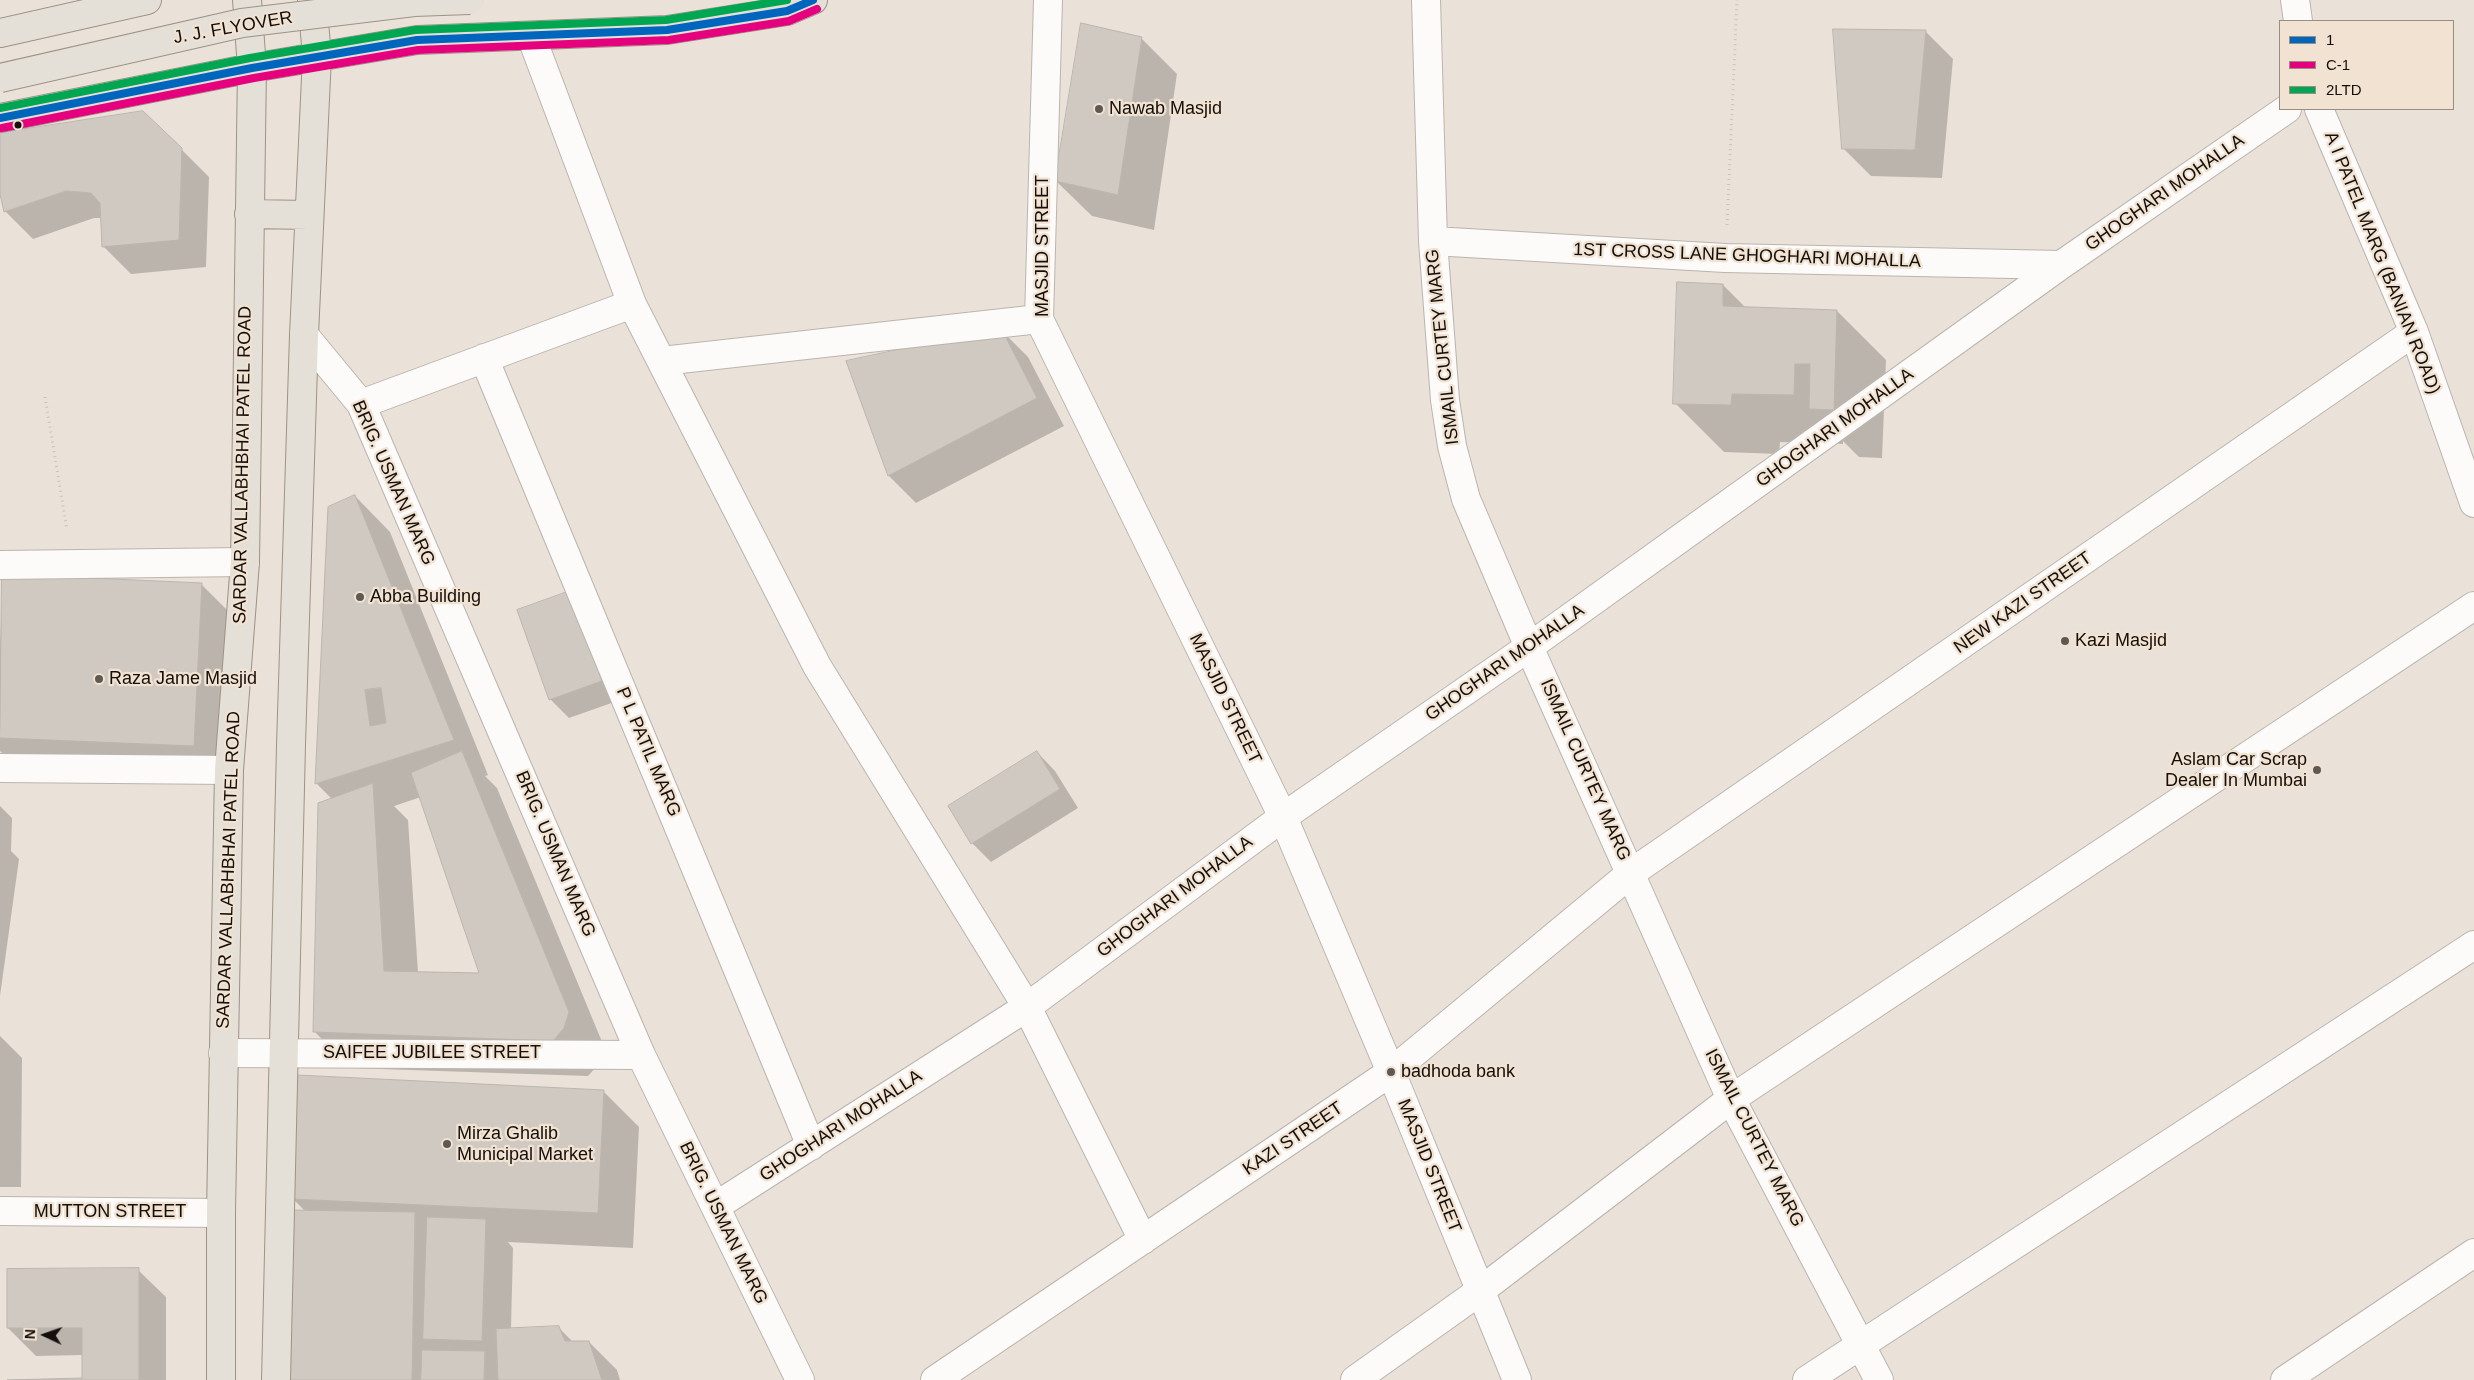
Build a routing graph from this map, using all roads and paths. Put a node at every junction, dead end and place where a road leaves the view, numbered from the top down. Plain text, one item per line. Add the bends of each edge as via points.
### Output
1 (147, 0) edge
2 (247, 0) edge
3 (312, 0) edge
4 (470, 0) edge
5 (813, 0) edge
6 (1048, 0) edge
7 (1426, 0) edge
8 (1737, 0) edge
9 (2294, 0) edge
10 (2298, 20) edge
11 (0, 34) edge
12 (532, 36) junction
13 (317, 56) junction
14 (252, 68) junction
15 (0, 78) edge
16 (2286, 110) edge
17 (2318, 110) edge
18 (0, 118) edge
19 (249, 214) junction
20 (309, 215) junction
21 (1433, 241) junction
22 (1725, 258) junction
23 (2061, 265) junction
24 (632, 304) junction
25 (1039, 318) junction
26 (2414, 332) junction
27 (304, 335) junction
28 (484, 358) junction
29 (662, 361) junction
30 (45, 397) dead end
31 (361, 404) junction
32 (2474, 503) edge
33 (245, 562) junction
34 (72, 565) junction
35 (0, 566) edge
36 (2474, 606) edge
37 (1529, 647) junction
38 (0, 768) edge
39 (229, 770) junction
40 (1283, 817) junction
41 (1632, 873) junction
42 (2474, 945) edge
43 (1027, 1007) junction
44 (284, 1052) junction
45 (223, 1053) junction
46 (642, 1055) junction
47 (1391, 1072) junction
48 (1731, 1099) junction
49 (811, 1146) junction
50 (716, 1206) junction
51 (0, 1211) edge
52 (220, 1213) junction
53 (1142, 1240) junction
54 (2474, 1254) edge
55 (1480, 1291) junction
56 (1861, 1346) junction
57 (221, 1380) edge
58 (276, 1380) edge
59 (800, 1380) edge
60 (936, 1380) edge
61 (1355, 1380) edge
62 (1518, 1380) edge
63 (1807, 1380) edge
64 (1879, 1380) edge
65 (2285, 1380) edge

1 - 11 main road
2 - 14 main road, SARDAR VALLABHBHAI PATEL ROAD
3 - 13 main road
4 - 15 main road, J. J. FLYOVER, bridge via 414,2 242,22
5 - 12 main road via 786,11 667,30
6 - 25 street, MASJID STREET
7 - 21 street, ISMAIL CURTEY MARG
8 - 22 path
9 - 10 street
12 - 13 main road via 417,40
12 - 24 street
13 - 14 main road
13 - 20 main road
14 - 18 main road
14 - 19 main road, SARDAR VALLABHBHAI PATEL ROAD
16 - 23 street, GHOGHARI MOHALLA
17 - 26 street, A I PATEL MARG (BANIAN ROAD)
19 - 20 main road
19 - 33 main road, SARDAR VALLABHBHAI PATEL ROAD
20 - 27 main road
21 - 22 street, 1ST CROSS LANE GHOGHARI MOHALLA
21 - 37 street, ISMAIL CURTEY MARG via 1445,400 1452,446 1466,499
22 - 23 street, 1ST CROSS LANE GHOGHARI MOHALLA
23 - 37 street, GHOGHARI MOHALLA
24 - 28 street
24 - 29 street
25 - 29 street
25 - 40 street, MASJID STREET
26 - 32 street, A I PATEL MARG (BANIAN ROAD)
26 - 41 street, NEW KAZI STREET
27 - 31 street, BRIG. USMAN MARG
27 - 44 main road
28 - 31 street
28 - 49 street, P L PATIL MARG
29 - 43 street via 817,666
30 - 34 path
31 - 46 street, BRIG. USMAN MARG
33 - 34 street
33 - 39 main road, SARDAR VALLABHBHAI PATEL ROAD
34 - 35 street
36 - 48 street
37 - 40 street, GHOGHARI MOHALLA
37 - 41 street, ISMAIL CURTEY MARG
38 - 39 street
39 - 45 main road, SARDAR VALLABHBHAI PATEL ROAD
40 - 43 street, GHOGHARI MOHALLA
40 - 47 street, MASJID STREET
41 - 47 street, KAZI STREET
41 - 48 street, ISMAIL CURTEY MARG
42 - 56 street
43 - 49 street, GHOGHARI MOHALLA
43 - 53 street
44 - 45 street, SAIFEE JUBILEE STREET
44 - 46 street, SAIFEE JUBILEE STREET
44 - 58 main road
45 - 52 main road, SARDAR VALLABHBHAI PATEL ROAD
46 - 50 street, BRIG. USMAN MARG
47 - 53 street, KAZI STREET
47 - 55 street, MASJID STREET
48 - 55 street
48 - 56 street, ISMAIL CURTEY MARG
49 - 50 street, GHOGHARI MOHALLA
50 - 59 street, BRIG. USMAN MARG
51 - 52 street, MUTTON STREET
52 - 57 main road, SARDAR VALLABHBHAI PATEL ROAD
53 - 60 street, KAZI STREET
54 - 65 street
55 - 61 street
55 - 62 street, MASJID STREET
56 - 63 street
56 - 64 street, ISMAIL CURTEY MARG

